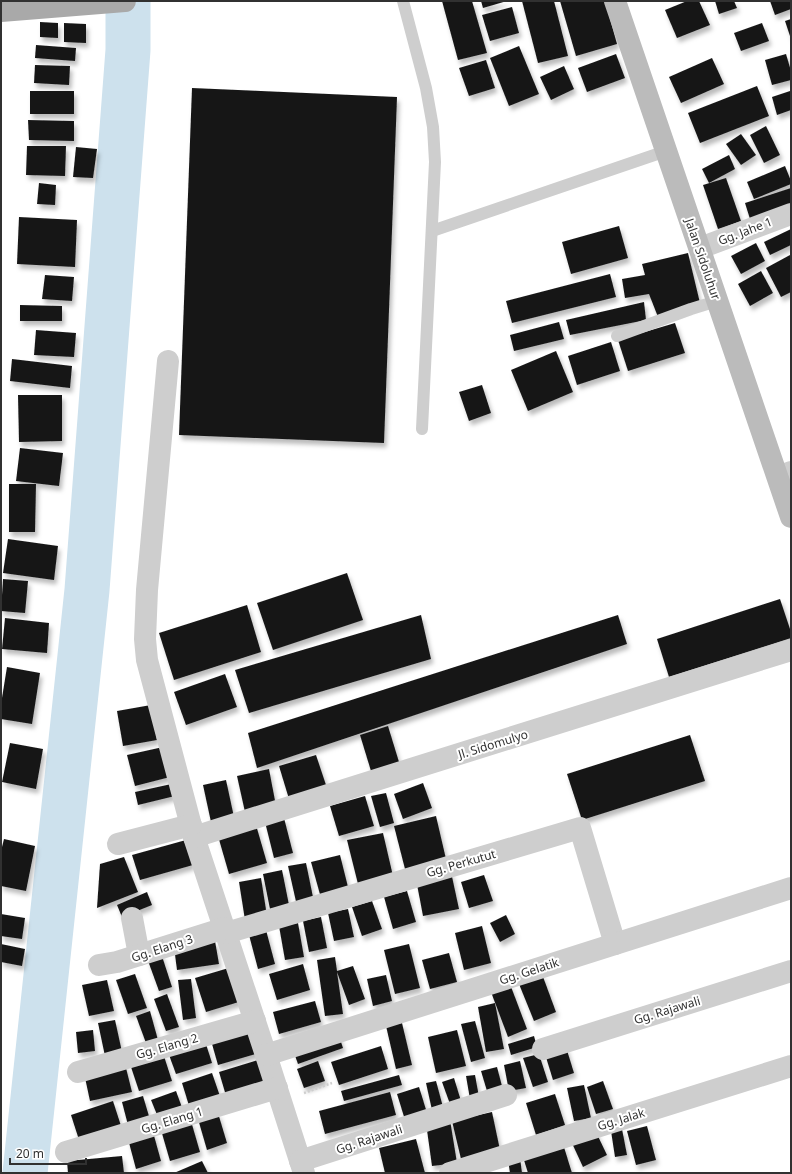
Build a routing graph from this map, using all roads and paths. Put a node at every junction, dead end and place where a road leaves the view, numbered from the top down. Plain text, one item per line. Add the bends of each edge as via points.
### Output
1 (125, 1) edge
2 (403, 1) edge
3 (616, 1) edge
4 (1, 11) edge
5 (666, 151) junction
6 (791, 214) edge
7 (432, 231) junction
8 (700, 248) junction
9 (718, 301) junction
10 (617, 336) dead end
11 (168, 361) dead end
12 (422, 429) dead end
13 (784, 474) edge
14 (791, 517) edge
15 (791, 650) edge
16 (193, 831) junction
17 (118, 844) dead end
18 (791, 888) edge
19 (132, 918) dead end
20 (226, 930) junction
21 (615, 944) junction
22 (139, 955) junction
23 (100, 965) dead end
24 (791, 971) edge
25 (255, 1021) junction
26 (543, 1049) dead end
27 (266, 1055) junction
28 (791, 1066) edge
29 (78, 1072) dead end
30 (332, 1083) dead end
31 (279, 1094) junction
32 (506, 1095) dead end
33 (66, 1152) dead end
34 (302, 1167) edge
35 (450, 1173) edge

1 - 4 main road
2 - 7 lane via 426,88 433,127 435,162
3 - 5 main road, Jalan Sidoluhur
5 - 7 lane
5 - 8 main road, Jalan Sidoluhur
6 - 8 street, Gg. Jahe 1
7 - 12 lane
8 - 9 main road, Jalan Sidoluhur
9 - 10 lane
9 - 13 main road, Jalan Sidoluhur
11 - 16 street via 147,590 145,639 147,660
13 - 14 main road, Jalan Sidoluhur
15 - 16 street, Jl. Sidomulyo
16 - 17 street, Jl. Sidomulyo
16 - 20 street
18 - 21 street, Gg. Gelatik
19 - 22 street
20 - 21 street, Gg. Perkutut via 580,828
20 - 22 street, Gg. Elang 3
20 - 25 street
21 - 27 street, Gg. Gelatik
22 - 23 street, Gg. Elang 3
24 - 26 street, Gg. Rajawali
25 - 27 street
25 - 29 street, Gg. Elang 2
27 - 31 street
28 - 35 street, Gg. Jalak
30 - 31 path
31 - 33 street, Gg. Elang 1
31 - 34 street
32 - 34 street, Gg. Rajawali

